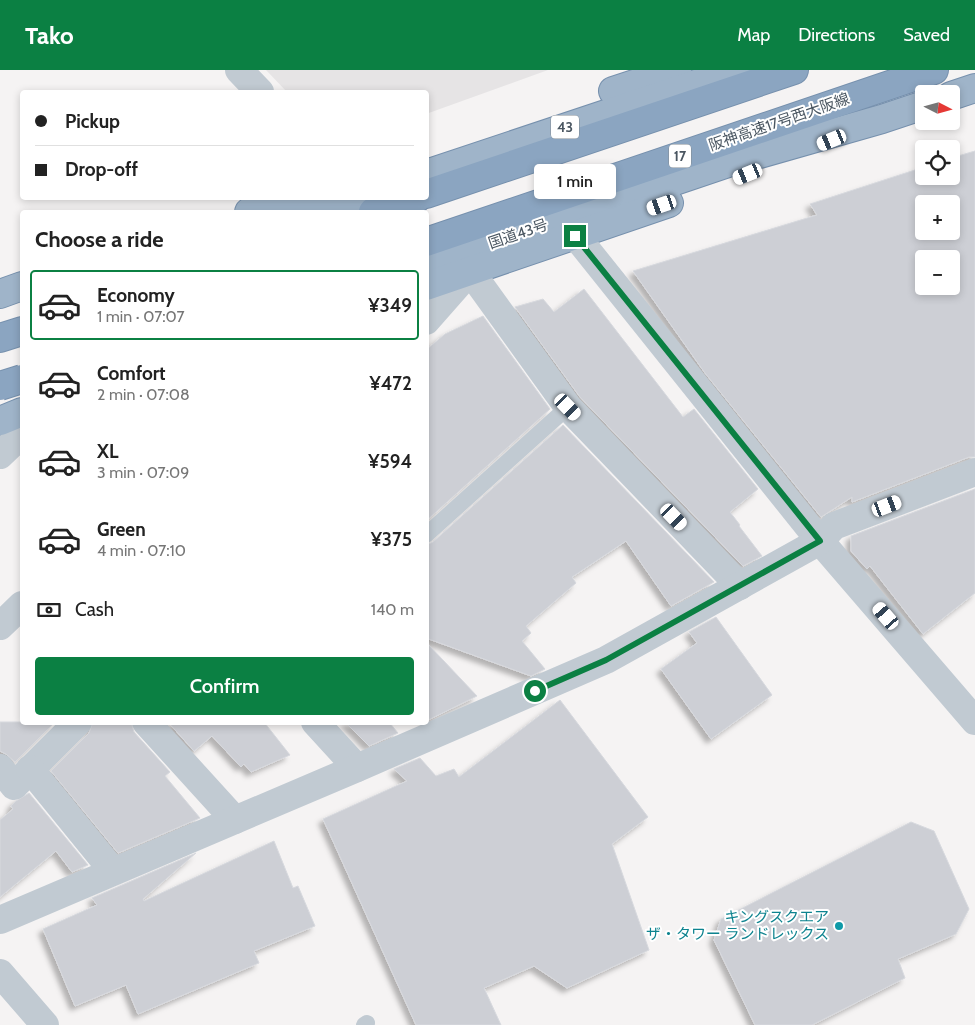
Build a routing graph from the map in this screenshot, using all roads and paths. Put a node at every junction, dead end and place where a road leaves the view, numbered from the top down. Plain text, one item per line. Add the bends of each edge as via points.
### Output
1 (239, 70) edge
2 (676, 70) edge
3 (738, 70) edge
4 (794, 70) edge
5 (934, 70) edge
6 (975, 88) edge
7 (258, 90) edge
8 (960, 93) edge
9 (915, 108) edge
10 (882, 119) junction
11 (429, 153) edge
12 (429, 173) edge
13 (429, 193) edge
14 (288, 200) edge
15 (348, 200) edge
16 (411, 200) edge
17 (256, 210) edge
18 (315, 210) edge
19 (378, 210) edge
20 (575, 236) junction
21 (429, 241) edge
22 (429, 264) edge
23 (470, 271) junction
24 (429, 285) edge
25 (20, 287) edge
26 (0, 294) edge
27 (20, 302) edge
28 (0, 307) edge
29 (429, 318) edge
30 (20, 332) edge
31 (0, 338) edge
32 (0, 377) edge
33 (20, 380) edge
34 (0, 386) edge
35 (20, 399) edge
36 (568, 407) junction
37 (20, 413) edge
38 (0, 421) edge
39 (20, 427) edge
40 (0, 436) edge
41 (20, 436) edge
42 (0, 455) edge
43 (975, 472) edge
44 (429, 532) edge
45 (820, 541) junction
46 (740, 586) junction
47 (20, 608) edge
48 (0, 626) edge
49 (971, 709) edge
50 (75, 725) edge
51 (149, 725) edge
52 (318, 725) edge
53 (0, 768) edge
54 (356, 768) junction
55 (30, 770) junction
56 (235, 820) junction
57 (113, 871) junction
58 (0, 920) edge
59 (0, 973) edge
60 (45, 1025) edge

1 - 7 street
2 - 11 highway, 43
3 - 12 highway, 43
4 - 13 highway
5 - 21 highway, 阪神高速17号西大阪線 / 17
6 - 8 highway
9 - 10 highway, 国道43号
10 - 20 highway via 731,181
10 - 22 highway, 国道43号 via 728,163
14 - 17 highway
15 - 18 highway
16 - 19 highway
20 - 23 highway
20 - 45 street
23 - 24 highway
23 - 29 street
23 - 36 street
25 - 26 highway
27 - 28 highway
30 - 31 highway
32 - 35 street
33 - 34 highway, bridge
36 - 44 lane
36 - 46 street
37 - 38 highway
39 - 40 highway
41 - 42 street
43 - 45 street via 834,526
45 - 46 street
45 - 49 street
46 - 54 street via 606,660
47 - 48 street
50 - 55 street
51 - 56 street
52 - 54 street
53 - 55 street via 14,786
54 - 56 street
55 - 57 street
56 - 57 street
57 - 58 street
59 - 60 street

